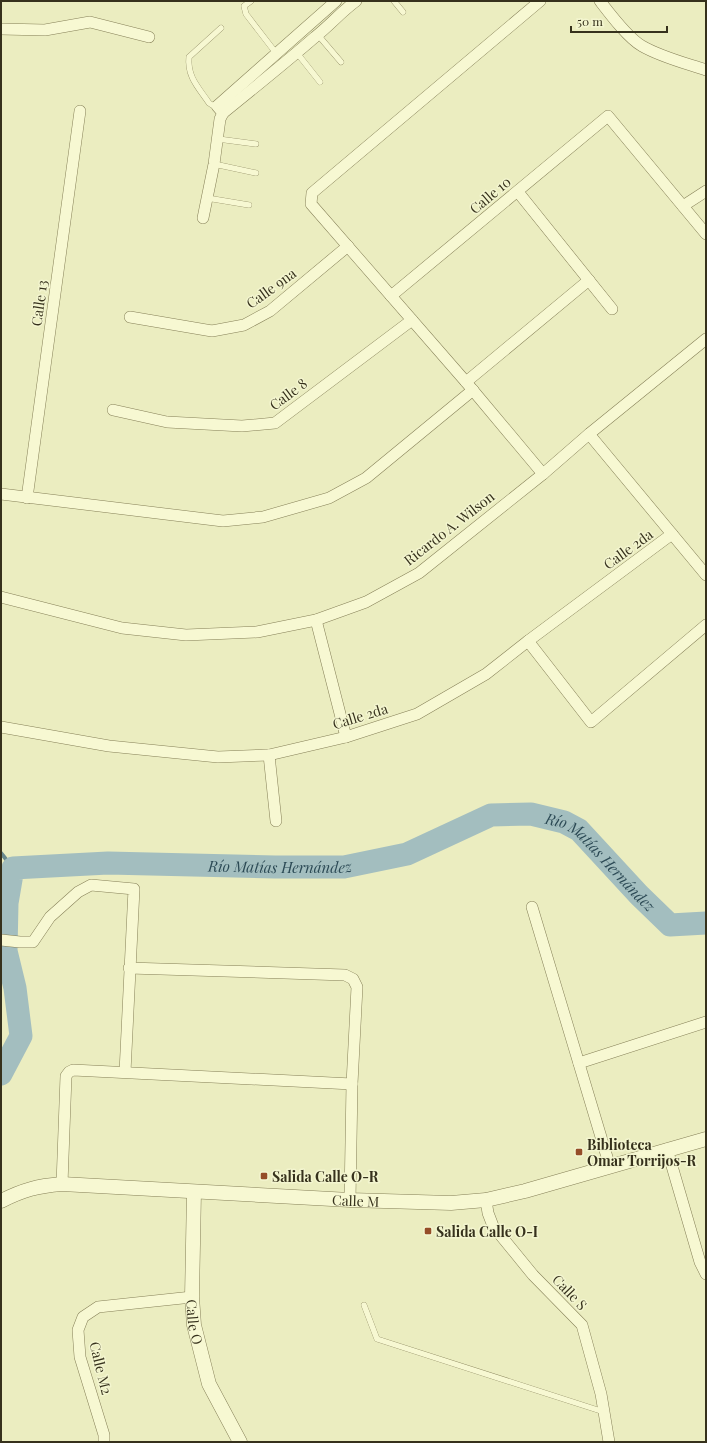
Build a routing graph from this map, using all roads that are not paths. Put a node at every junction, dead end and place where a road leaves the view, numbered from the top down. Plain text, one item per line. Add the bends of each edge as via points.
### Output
1 (251, 1) edge
2 (356, 1) edge
3 (394, 1) edge
4 (540, 1) edge
5 (600, 1) edge
6 (334, 2) edge
7 (403, 12) dead end
8 (341, 13) junction
9 (221, 28) dead end
10 (1, 29) edge
11 (318, 35) junction
12 (148, 37) dead end
13 (276, 53) junction
14 (297, 53) junction
15 (341, 62) dead end
16 (706, 70) edge
17 (320, 82) dead end
18 (220, 110) junction
19 (80, 112) dead end
20 (218, 139) junction
21 (256, 144) dead end
22 (214, 164) junction
23 (256, 173) dead end
24 (706, 191) edge
25 (518, 192) junction
26 (207, 198) junction
27 (249, 205) dead end
28 (683, 206) junction
29 (203, 218) dead end
30 (706, 234) edge
31 (348, 246) junction
32 (589, 280) junction
33 (391, 296) junction
34 (612, 309) dead end
35 (130, 317) dead end
36 (412, 320) junction
37 (706, 339) edge
38 (470, 386) junction
39 (113, 410) dead end
40 (589, 434) junction
41 (543, 474) junction
42 (1, 494) edge
43 (27, 498) junction
44 (672, 534) junction
45 (706, 575) edge
46 (1, 597) edge
47 (316, 620) junction
48 (706, 625) edge
49 (528, 640) junction
50 (1, 727) edge
51 (346, 737) junction
52 (269, 755) junction
53 (276, 821) dead end
54 (532, 907) dead end
55 (1, 940) edge
56 (129, 968) junction
57 (706, 1022) edge
58 (579, 1063) junction
59 (125, 1072) junction
60 (352, 1084) junction
61 (706, 1139) edge
62 (668, 1149) junction
63 (610, 1167) junction
64 (62, 1184) junction
65 (194, 1192) junction
66 (350, 1200) junction
67 (486, 1200) junction
68 (1, 1201) edge
69 (703, 1262) edge
70 (706, 1274) edge
71 (192, 1297) junction
72 (364, 1305) dead end
73 (604, 1412) junction
74 (104, 1442) edge
75 (240, 1442) edge
76 (609, 1442) edge

1 - 13 lane via 244,6 246,14
2 - 8 street
3 - 7 lane
4 - 31 street via 312,193 311,204
5 - 16 street via 641,46
6 - 8 street
6 - 13 street
8 - 11 street
9 - 18 lane via 189,57 188,65 190,75 209,103
10 - 12 street via 45,30 90,22
11 - 14 street
11 - 15 lane
13 - 18 street
14 - 17 lane
14 - 18 street
18 - 20 street
19 - 43 street, Calle 13
20 - 21 lane
20 - 22 street
22 - 23 lane
22 - 26 street
24 - 28 street
25 - 28 street, Calle 10 via 608,116
25 - 32 street
25 - 33 street, Calle 10
26 - 27 lane
26 - 29 street
28 - 30 street
31 - 33 street
31 - 35 street, Calle 9na via 270,311 244,325 212,331
32 - 34 street
32 - 38 street
33 - 36 street
36 - 38 street
36 - 39 street, Calle 8 via 275,423 242,426 167,422
37 - 40 street, Ricardo A. Wilson
38 - 41 street
38 - 43 street via 366,478 329,498 263,517 223,521
40 - 41 street, Ricardo A. Wilson
40 - 44 street
41 - 47 street, Ricardo A. Wilson via 419,573 366,602
42 - 43 street
44 - 45 street
44 - 49 street, Calle 2da
46 - 47 street, Ricardo A. Wilson via 122,628 186,635 257,632
47 - 51 street
48 - 49 street via 591,722
49 - 51 street, Calle 2da via 486,674 417,714
50 - 52 street, Calle 2da via 109,746 218,757
51 - 52 street, Calle 2da
52 - 53 street
54 - 58 street
55 - 56 street via 33,942 50,916 78,892 91,885 134,888
56 - 59 street
56 - 60 street via 345,975 353,979 357,987
57 - 58 street
58 - 63 street
59 - 60 street
59 - 64 street via 73,1070 66,1076
60 - 66 street
61 - 62 street, Calle M
62 - 63 street, Calle M
62 - 69 street
63 - 67 street, Calle M
64 - 65 street, Calle M
64 - 68 street, Calle M via 18,1192
65 - 66 street, Calle M
65 - 71 street, Calle O
66 - 67 street, Calle M
67 - 73 street, Calle S via 494,1226 533,1275 582,1325
69 - 70 street
71 - 74 street, Calle M2 via 98,1307 83,1317 78,1330 80,1358
71 - 75 street, Calle O via 194,1325 210,1384
72 - 73 lane via 377,1339
73 - 76 street, Calle S

